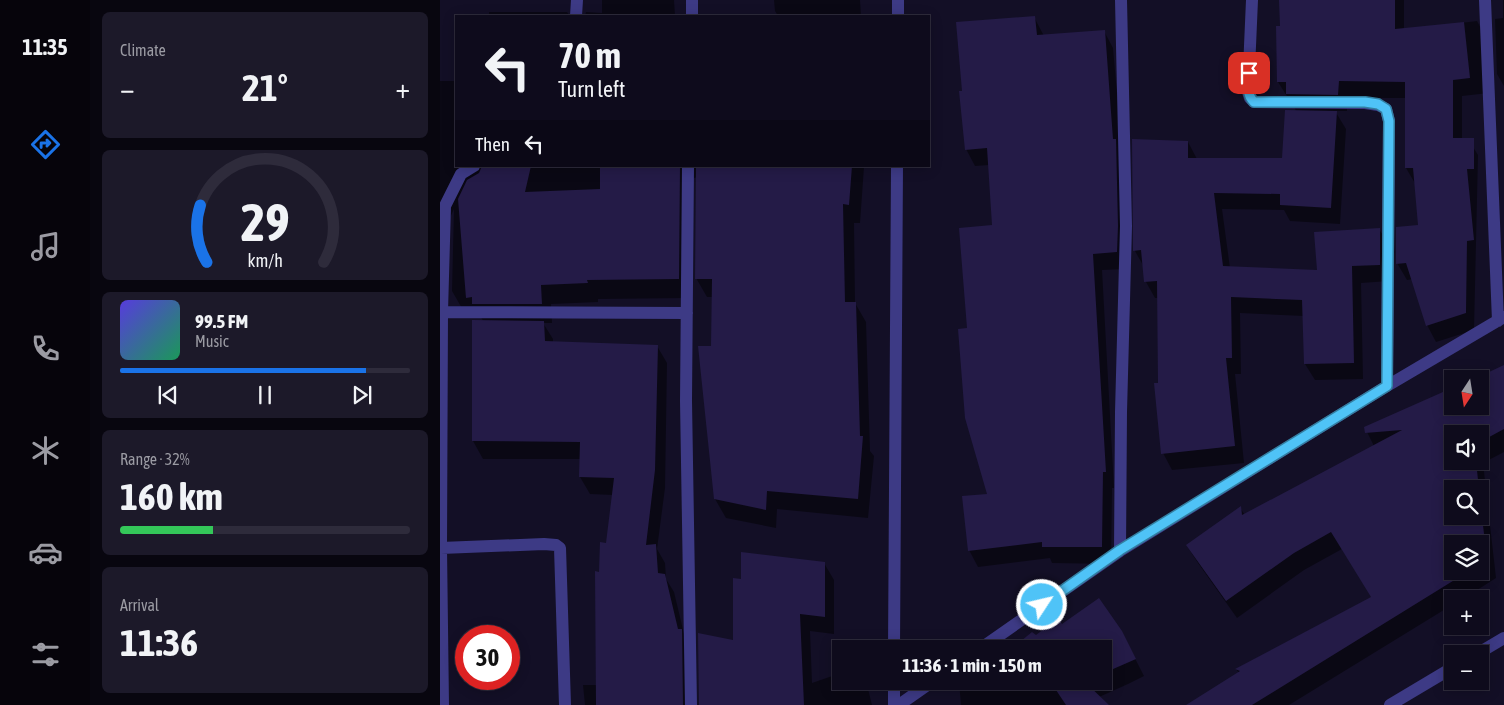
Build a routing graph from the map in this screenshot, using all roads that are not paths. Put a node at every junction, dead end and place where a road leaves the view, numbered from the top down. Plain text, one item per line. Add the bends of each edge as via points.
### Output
1 (577, 0) edge
2 (692, 0) edge
3 (898, 0) edge
4 (1121, 0) edge
5 (1252, 0) edge
6 (1485, 0) edge
7 (576, 15) edge
8 (692, 15) edge
9 (898, 15) edge
10 (472, 167) edge
11 (688, 167) edge
12 (897, 167) edge
13 (441, 312) edge
14 (687, 313) junction
15 (1501, 319) edge
16 (1387, 386) junction
17 (441, 548) edge
18 (1120, 550) junction
19 (1504, 638) edge
20 (894, 640) edge
21 (993, 640) edge
22 (1489, 647) edge
23 (1444, 673) edge
24 (894, 690) edge
25 (920, 690) edge
26 (443, 705) edge
27 (565, 705) edge
28 (690, 705) edge
29 (894, 705) edge
30 (899, 705) edge
31 (1390, 705) edge

1 - 7 street
2 - 8 street
3 - 9 street
4 - 18 street via 1126,226
5 - 16 street via 1248,92 1254,102 1365,102 1386,109 1389,121
6 - 15 street
10 - 13 street via 461,174 446,206
11 - 14 street
12 - 20 street
13 - 14 street
13 - 17 street
14 - 28 street
15 - 16 street
16 - 18 street
17 - 26 street
17 - 27 street via 544,544 560,548
18 - 21 street
19 - 22 street
23 - 31 street
24 - 29 street
25 - 30 street

